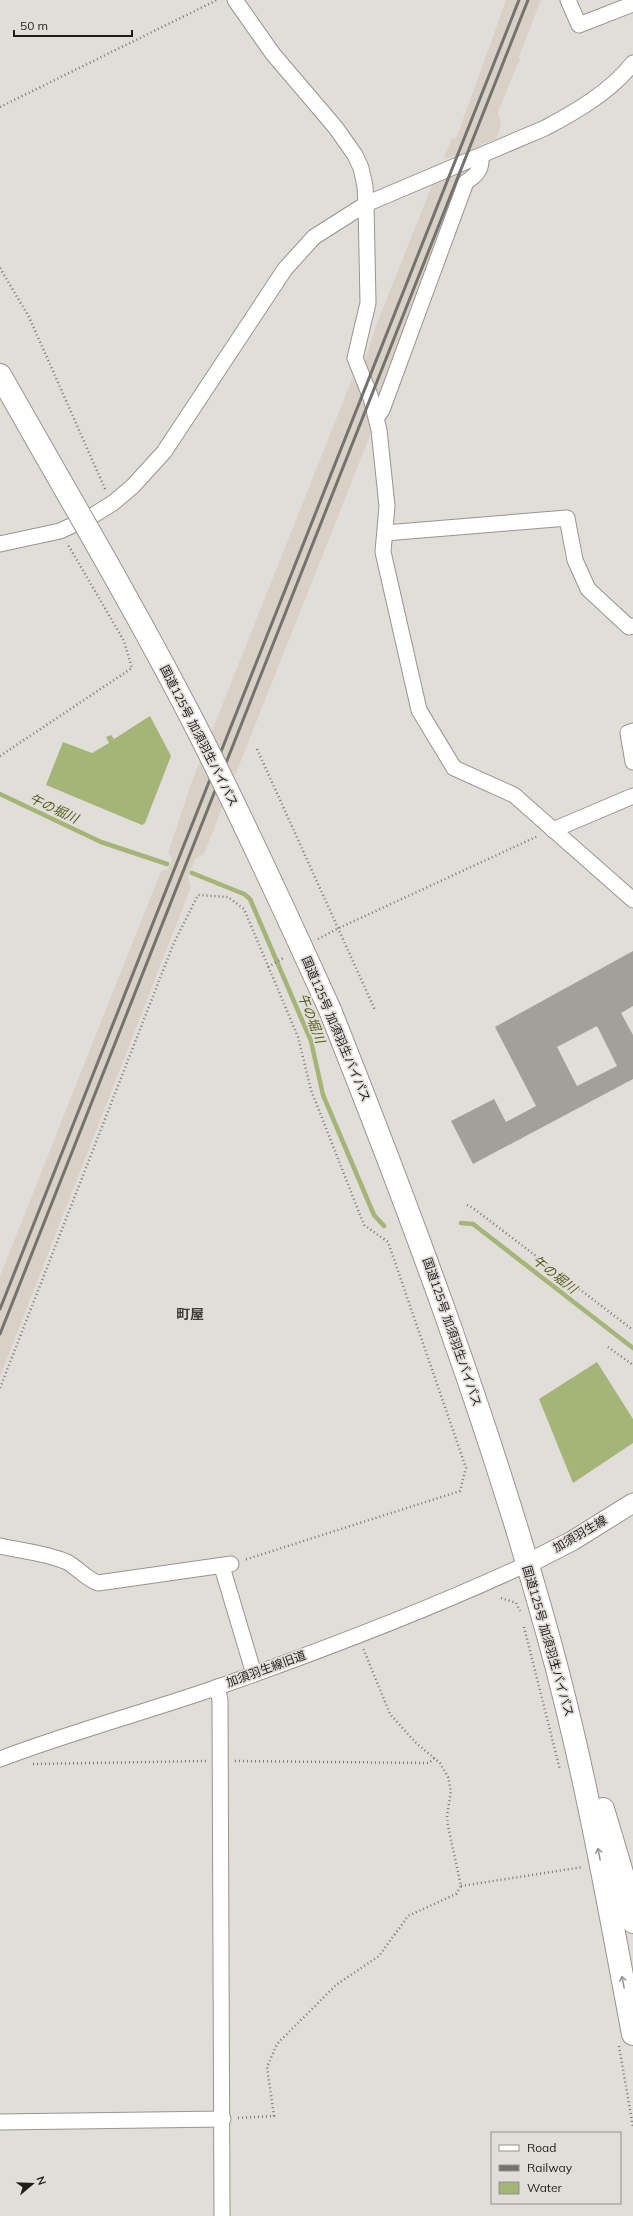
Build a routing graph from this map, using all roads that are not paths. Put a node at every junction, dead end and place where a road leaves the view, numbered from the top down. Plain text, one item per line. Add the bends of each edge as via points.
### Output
1 (235, 0) edge
2 (568, 0) edge
3 (633, 4) edge
4 (633, 62) edge
5 (481, 156) junction
6 (366, 204) junction
7 (0, 375) edge
8 (377, 417) junction
9 (385, 532) junction
10 (0, 544) edge
11 (633, 626) edge
12 (633, 731) edge
13 (633, 762) edge
14 (633, 796) edge
15 (553, 830) junction
16 (633, 900) edge
17 (633, 1503) edge
18 (0, 1546) edge
19 (526, 1564) junction
20 (254, 1674) junction
21 (217, 1687) junction
22 (572, 1726) junction
23 (0, 1759) edge
24 (633, 1922) edge
25 (625, 2037) edge
26 (223, 2119) junction
27 (0, 2122) edge
28 (222, 2216) edge

1 - 6 street via 273,54 336,128 355,155 365,186
2 - 3 street via 578,25
4 - 5 street via 616,81 572,114
5 - 6 street
5 - 8 street via 482,165 479,172 466,182 382,410
6 - 8 street via 368,304 355,358
6 - 10 street via 314,237 285,269 164,452 134,486 113,504 60,531
7 - 19 highway, 国道125号 加須羽生バイパス, bridge via 112,570 194,724 330,1010 439,1293 472,1387
8 - 9 street via 386,506
9 - 11 street via 567,518 575,560 588,589 629,627
9 - 15 street via 383,552 419,710 454,768 514,795
12 - 13 street via 628,733
14 - 15 street
15 - 16 street
17 - 19 main road, 加須羽生線 via 572,1541
18 - 20 street via 56,1558 78,1568 91,1581 98,1583 226,1566
19 - 20 street, 加須羽生線旧道 via 463,1594 358,1637
19 - 22 highway, 国道125号 加須羽生バイパス via 549,1637
20 - 21 street, 加須羽生線旧道
21 - 23 street, 加須羽生線旧道
21 - 26 street via 220,1700
22 - 24 highway, 国道125号 加須羽生バイパス via 590,1763 625,1883
25 -> 22 highway, 国道125号 加須羽生バイパス via 592,1819
26 - 27 street
26 - 28 street

